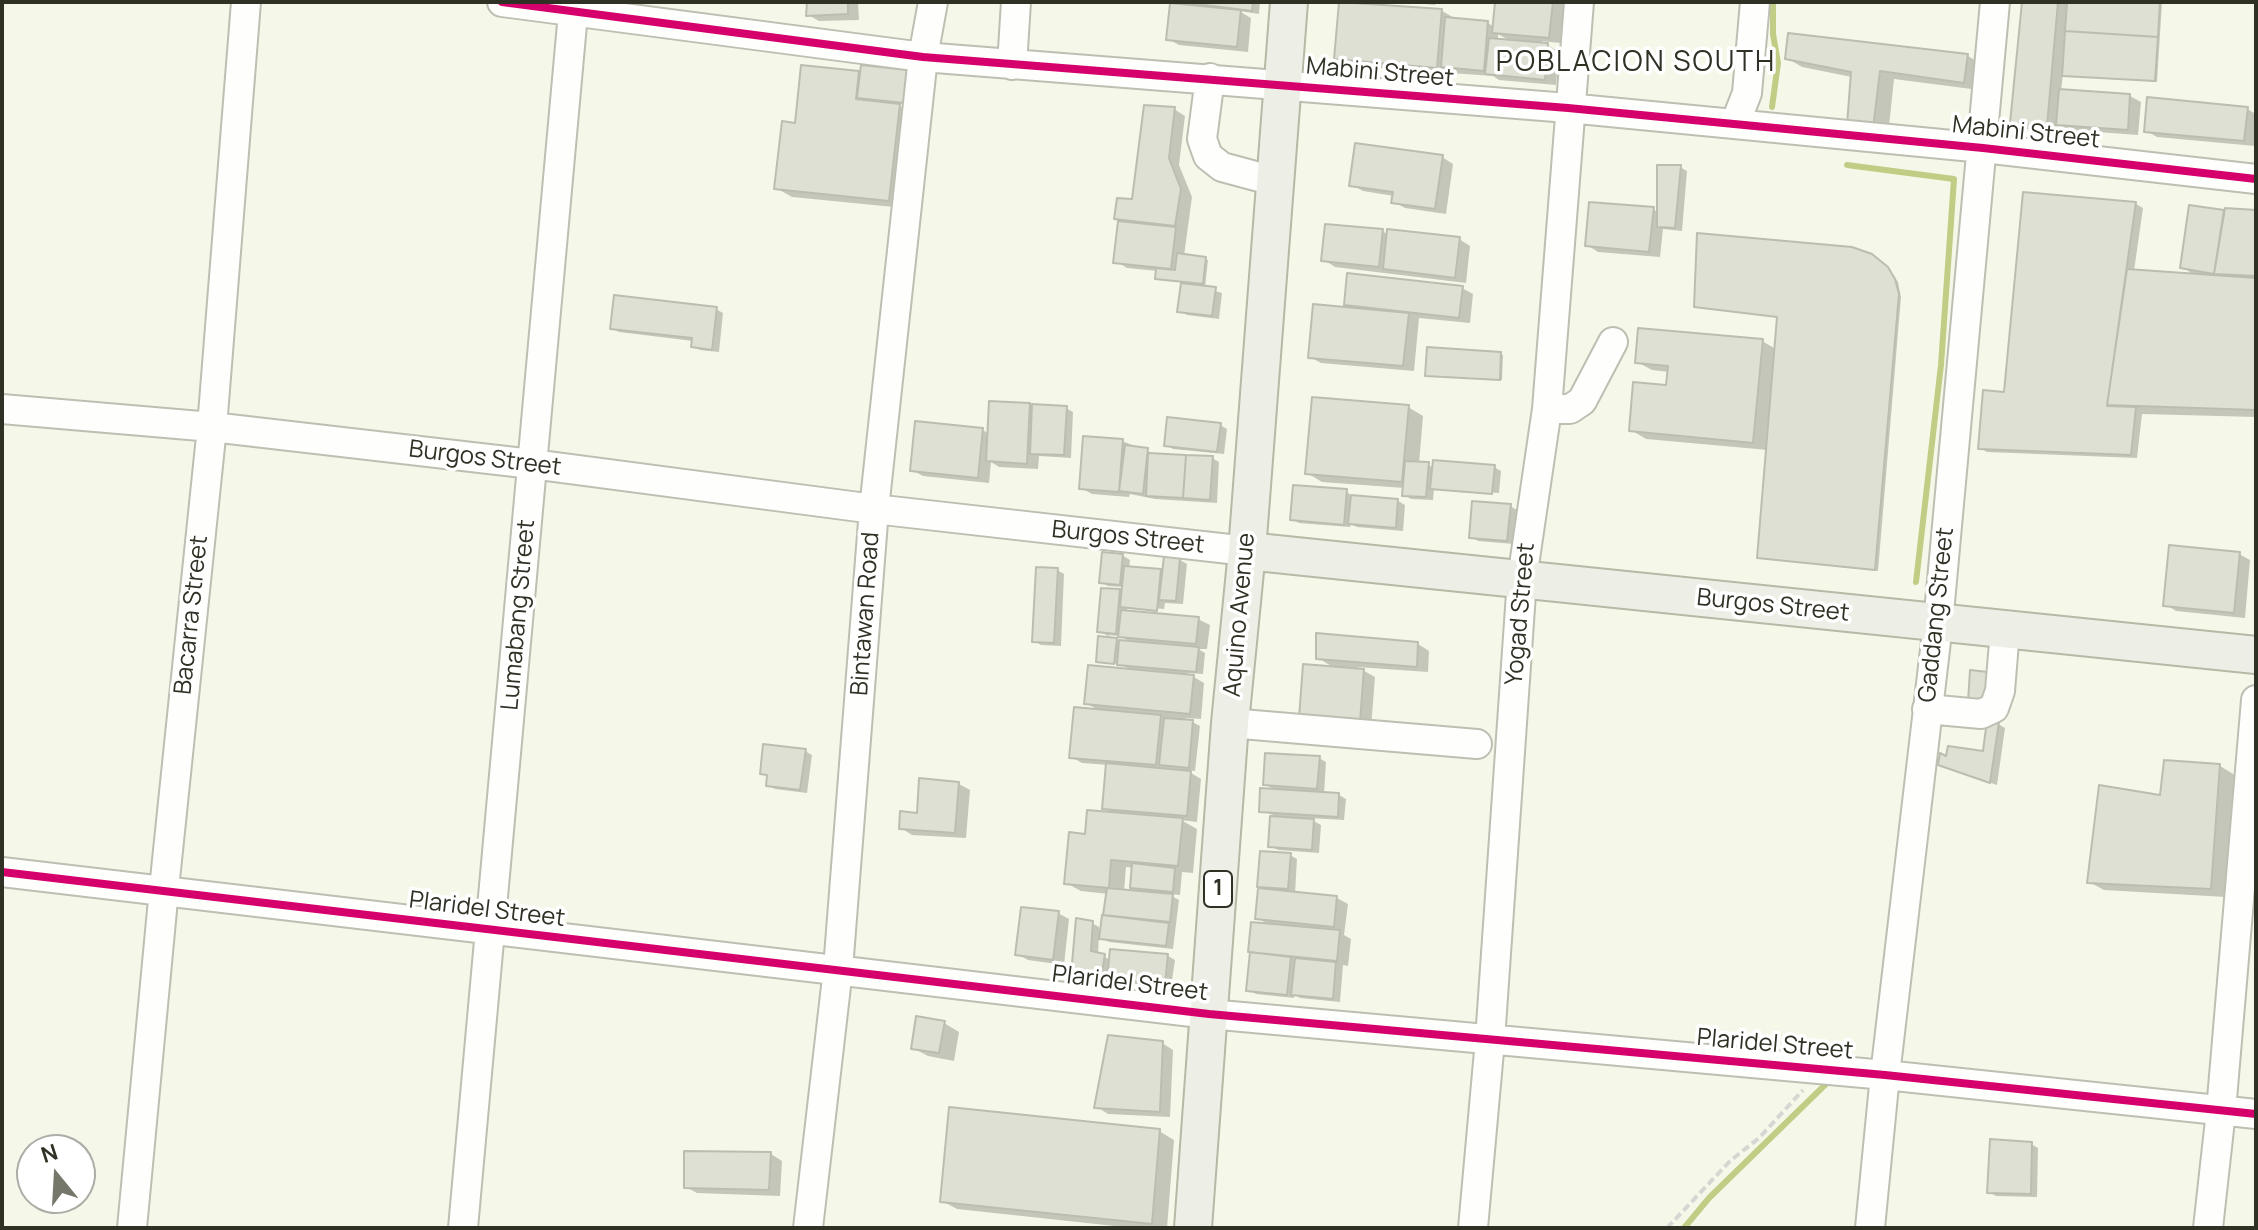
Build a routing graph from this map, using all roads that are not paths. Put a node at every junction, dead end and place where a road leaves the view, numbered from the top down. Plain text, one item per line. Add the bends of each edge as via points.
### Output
1 (246, 2) edge
2 (502, 2) edge
3 (933, 2) edge
4 (1016, 2) edge
5 (1289, 2) edge
6 (1579, 2) edge
7 (1755, 2) edge
8 (1995, 2) edge
9 (574, 6) edge
10 (923, 57) junction
11 (1012, 65) junction
12 (1210, 78) junction
13 (1283, 85) junction
14 (1568, 108) junction
15 (1735, 124) junction
16 (1983, 148) junction
17 (2256, 179) edge
18 (1274, 181) junction
19 (1613, 342) dead end
20 (2, 409) edge
21 (1547, 409) junction
22 (212, 427) junction
23 (532, 464) junction
24 (874, 509) junction
25 (1247, 551) junction
26 (1522, 579) junction
27 (1938, 624) junction
28 (2005, 630) junction
29 (2256, 655) edge
30 (2256, 700) edge
31 (1927, 709) junction
32 (1230, 723) junction
33 (1477, 744) dead end
34 (2, 872) edge
35 (164, 889) junction
36 (2248, 902) edge
37 (490, 931) junction
38 (838, 969) junction
39 (1209, 1014) junction
40 (1490, 1040) junction
41 (1885, 1075) junction
42 (2221, 1111) junction
43 (2256, 1114) edge
44 (132, 1228) edge
45 (463, 1228) edge
46 (808, 1228) edge
47 (1193, 1228) edge
48 (1473, 1228) edge
49 (1870, 1228) edge
50 (2208, 1228) edge

1 - 22 street, Bacarra Street
2 - 9 street, Mabini Street
3 - 10 street, Bintawan Road
4 - 11 street
5 - 13 main road, Aquino Avenue / 1
6 - 14 street, Yogad Street
7 - 15 street via 1747,93
8 - 16 street, Gaddang Street
9 - 10 street, Mabini Street
9 - 23 street, Lumabang Street
10 - 11 street, Mabini Street
10 - 24 street, Bintawan Road
11 - 12 street, Mabini Street
12 - 13 street, Mabini Street
12 - 18 street via 1202,139 1208,156 1222,167
13 - 14 street, Mabini Street
13 - 18 main road, Aquino Avenue / 1
14 - 15 street, Mabini Street
14 - 21 street, Yogad Street
15 - 16 street, Mabini Street
16 - 17 street, Mabini Street
16 - 27 street, Gaddang Street
18 - 25 main road, Aquino Avenue / 1
19 - 21 street via 1582,401 1570,409
20 - 22 street, Burgos Street
21 - 26 street, Yogad Street
22 - 23 street, Burgos Street
22 - 35 street, Bacarra Street
23 - 24 street, Burgos Street
23 - 37 street, Lumabang Street
24 - 25 street, Burgos Street
24 - 38 street, Bintawan Road
25 - 26 main road, Burgos Street
25 - 32 main road, Aquino Avenue / 1
26 - 27 main road, Burgos Street
26 - 40 street, Yogad Street
27 - 28 main road, Burgos Street
27 - 31 street, Gaddang Street
28 - 29 main road, Burgos Street
28 - 31 street via 1994,708 1981,714
30 - 36 street
31 - 41 street, Gaddang Street
32 - 33 street
32 - 39 main road, Aquino Avenue / 1
34 - 35 street, Plaridel Street
35 - 37 street, Plaridel Street
35 - 44 street, Bacarra Street
36 - 42 street
37 - 38 street, Plaridel Street
37 - 45 street, Lumabang Street
38 - 39 street, Plaridel Street
38 - 46 street, Bintawan Road
39 - 40 street, Plaridel Street
39 - 47 main road, Aquino Avenue / 1
40 - 41 street, Plaridel Street
40 - 48 street, Yogad Street
41 - 42 street, Plaridel Street
41 - 49 street, Gaddang Street
42 - 43 street, Plaridel Street
42 - 50 street

